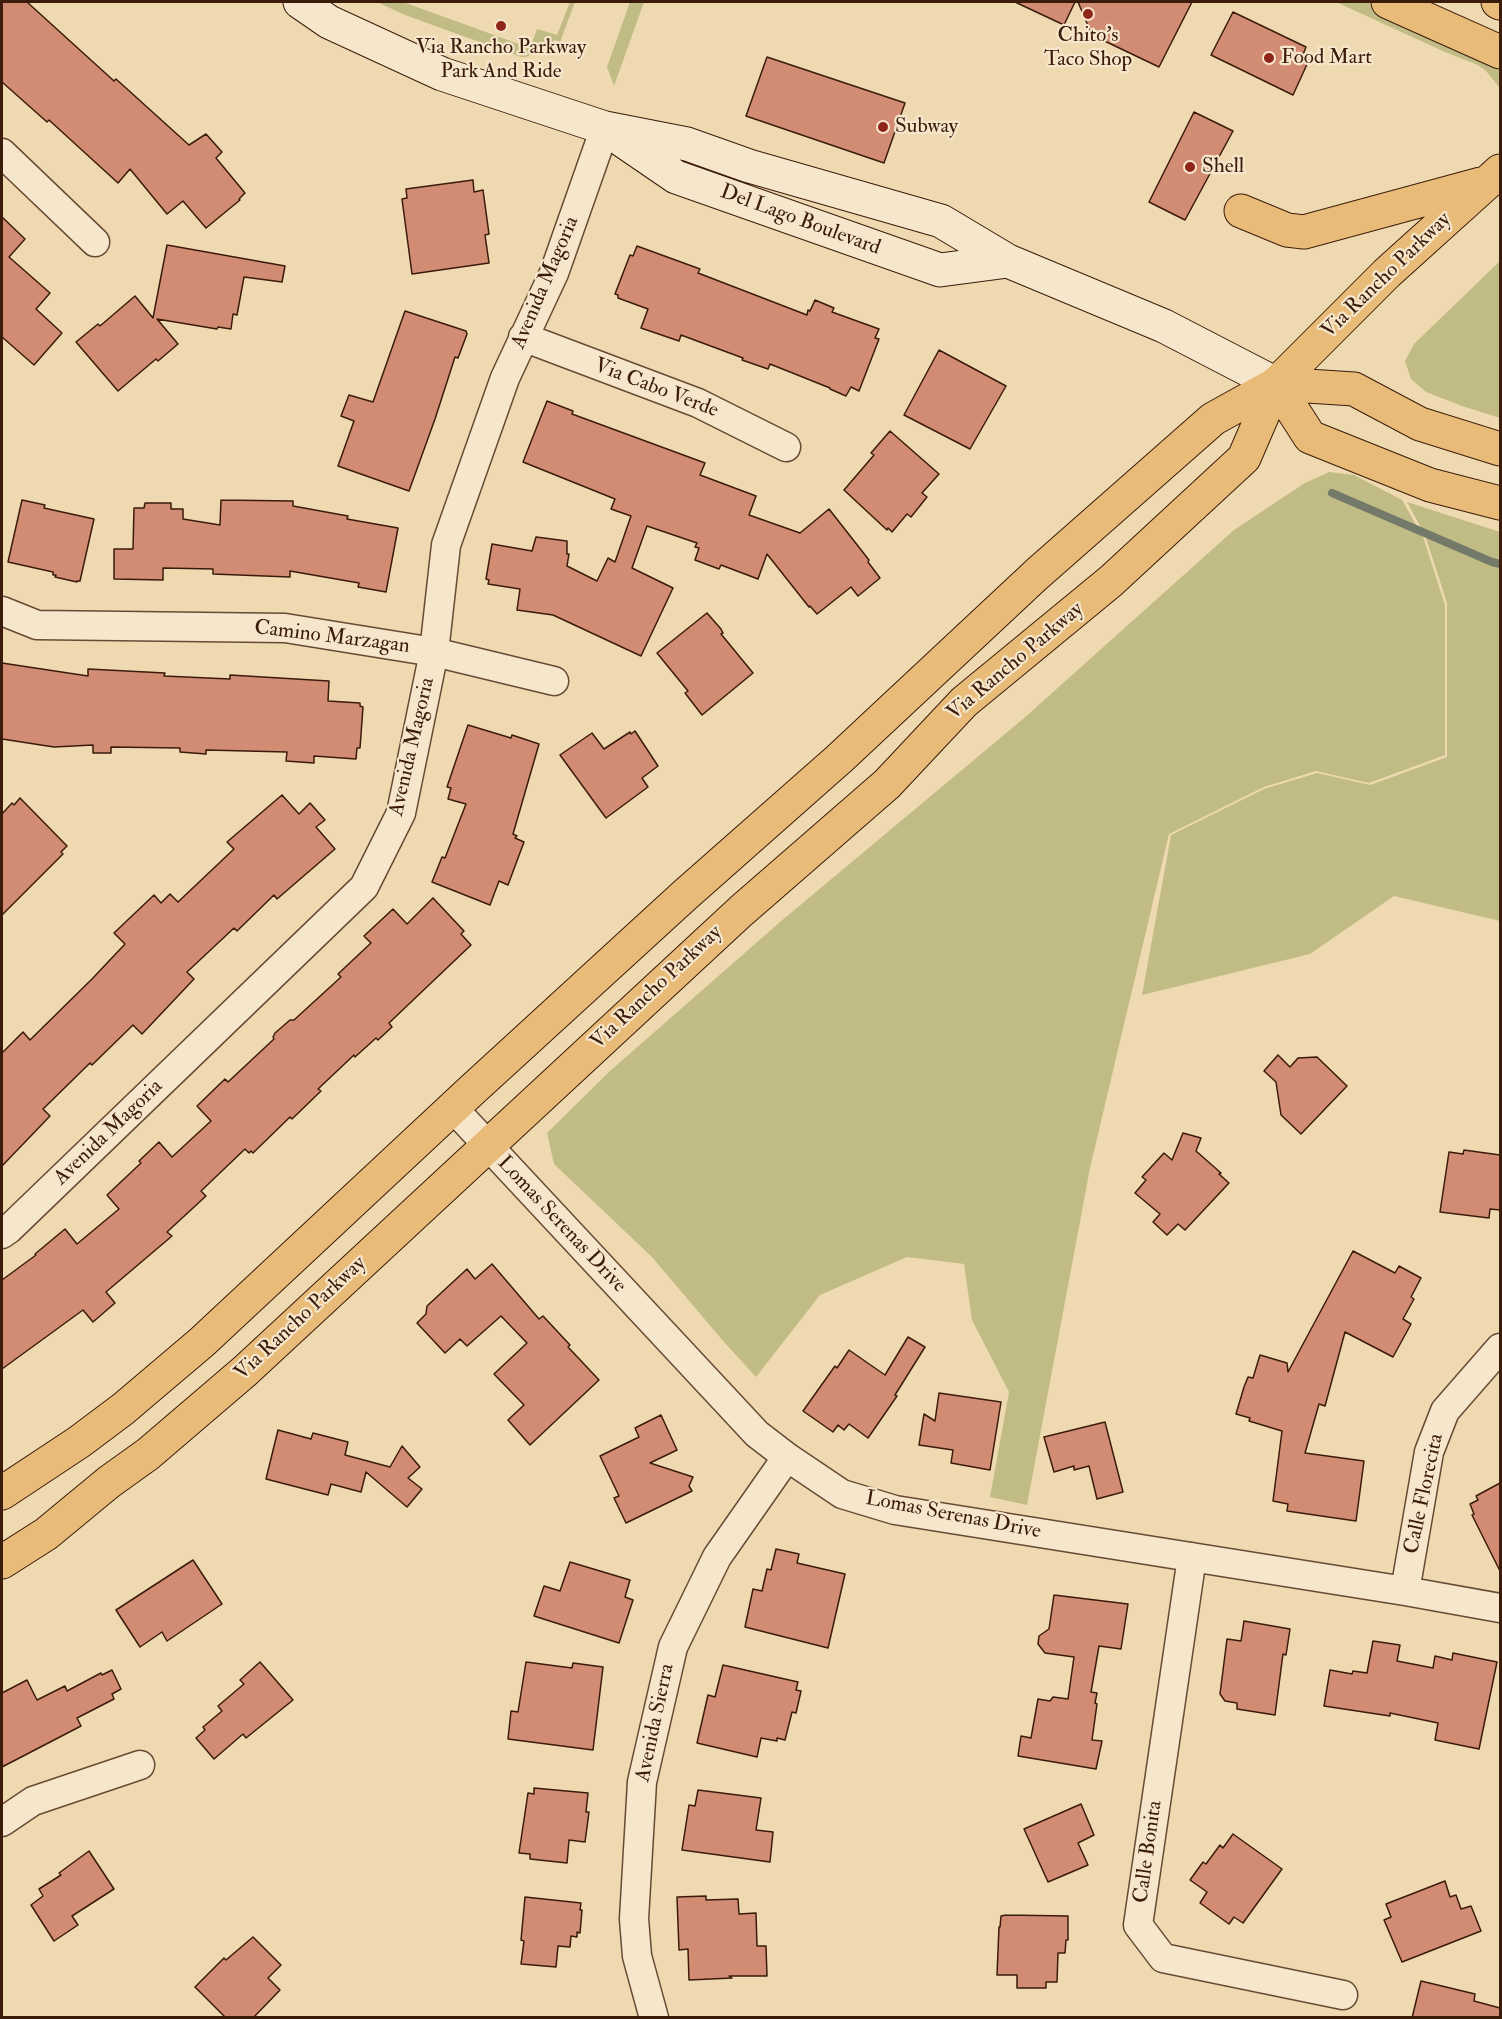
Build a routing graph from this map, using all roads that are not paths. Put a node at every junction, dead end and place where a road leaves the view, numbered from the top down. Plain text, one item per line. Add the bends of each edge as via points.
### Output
1 (300, 2) edge
2 (1388, 2) edge
3 (1500, 52) edge
4 (605, 128) junction
5 (2, 153) edge
6 (1494, 176) edge
7 (1240, 211) dead end
8 (95, 242) dead end
9 (1008, 261) junction
10 (523, 337) junction
11 (1276, 384) junction
12 (786, 447) dead end
13 (1500, 449) edge
14 (1500, 503) edge
15 (2, 611) edge
16 (434, 651) junction
17 (554, 681) dead end
18 (453, 1108) junction
19 (487, 1146) junction
20 (2, 1234) edge
21 (1500, 1348) edge
22 (787, 1457) junction
23 (2, 1493) edge
24 (1192, 1557) junction
25 (2, 1562) edge
26 (1405, 1590) junction
27 (1500, 1608) edge
28 (140, 1765) dead end
29 (2, 1822) edge
30 (1343, 1995) dead end
31 (654, 2018) edge

1 - 4 main road, Del Lago Boulevard via 329,22 442,74
2 - 3 main road
4 - 9 main road, Del Lago Boulevard via 687,144 749,166 941,221
4 - 9 main road, Del Lago Boulevard via 676,177 940,270
4 - 10 street, Avenida Magoria via 554,273
5 - 8 street
6 - 7 main road via 1304,232 1287,230
6 - 11 main road, Via Rancho Parkway via 1387,273
9 - 11 main road, Del Lago Boulevard via 1164,326
10 - 12 street, Via Cabo Verde via 698,403
10 - 16 street, Avenida Magoria via 446,545
11 - 13 main road via 1354,389 1420,424
11 - 14 main road via 1310,436 1430,485
11 - 18 main road, Via Rancho Parkway via 1213,419 1037,574
11 - 19 main road, Via Rancho Parkway via 1245,458 1111,581 964,702 887,783 741,911
15 - 16 street, Camino Marzagan via 37,625 285,628
16 - 17 street, Camino Marzagan
16 - 20 street, Avenida Magoria via 401,813 364,887
18 - 19 street, Lomas Serenas Drive
18 - 23 main road, Via Rancho Parkway via 167,1372 79,1442
19 - 22 street, Lomas Serenas Drive via 758,1434
19 - 25 main road, Via Rancho Parkway via 245,1371 148,1454 46,1534
21 - 26 street, Calle Florecita via 1445,1411 1429,1452
22 - 24 street, Lomas Serenas Drive via 842,1494 895,1510
22 - 31 street, Avenida Sierra via 717,1557 673,1647 642,1782 634,1919 637,1956
24 - 26 street, Lomas Serenas Drive
24 - 30 street, Calle Bonita via 1138,1925 1163,1958
26 - 27 street, Lomas Serenas Drive
28 - 29 street via 33,1802

